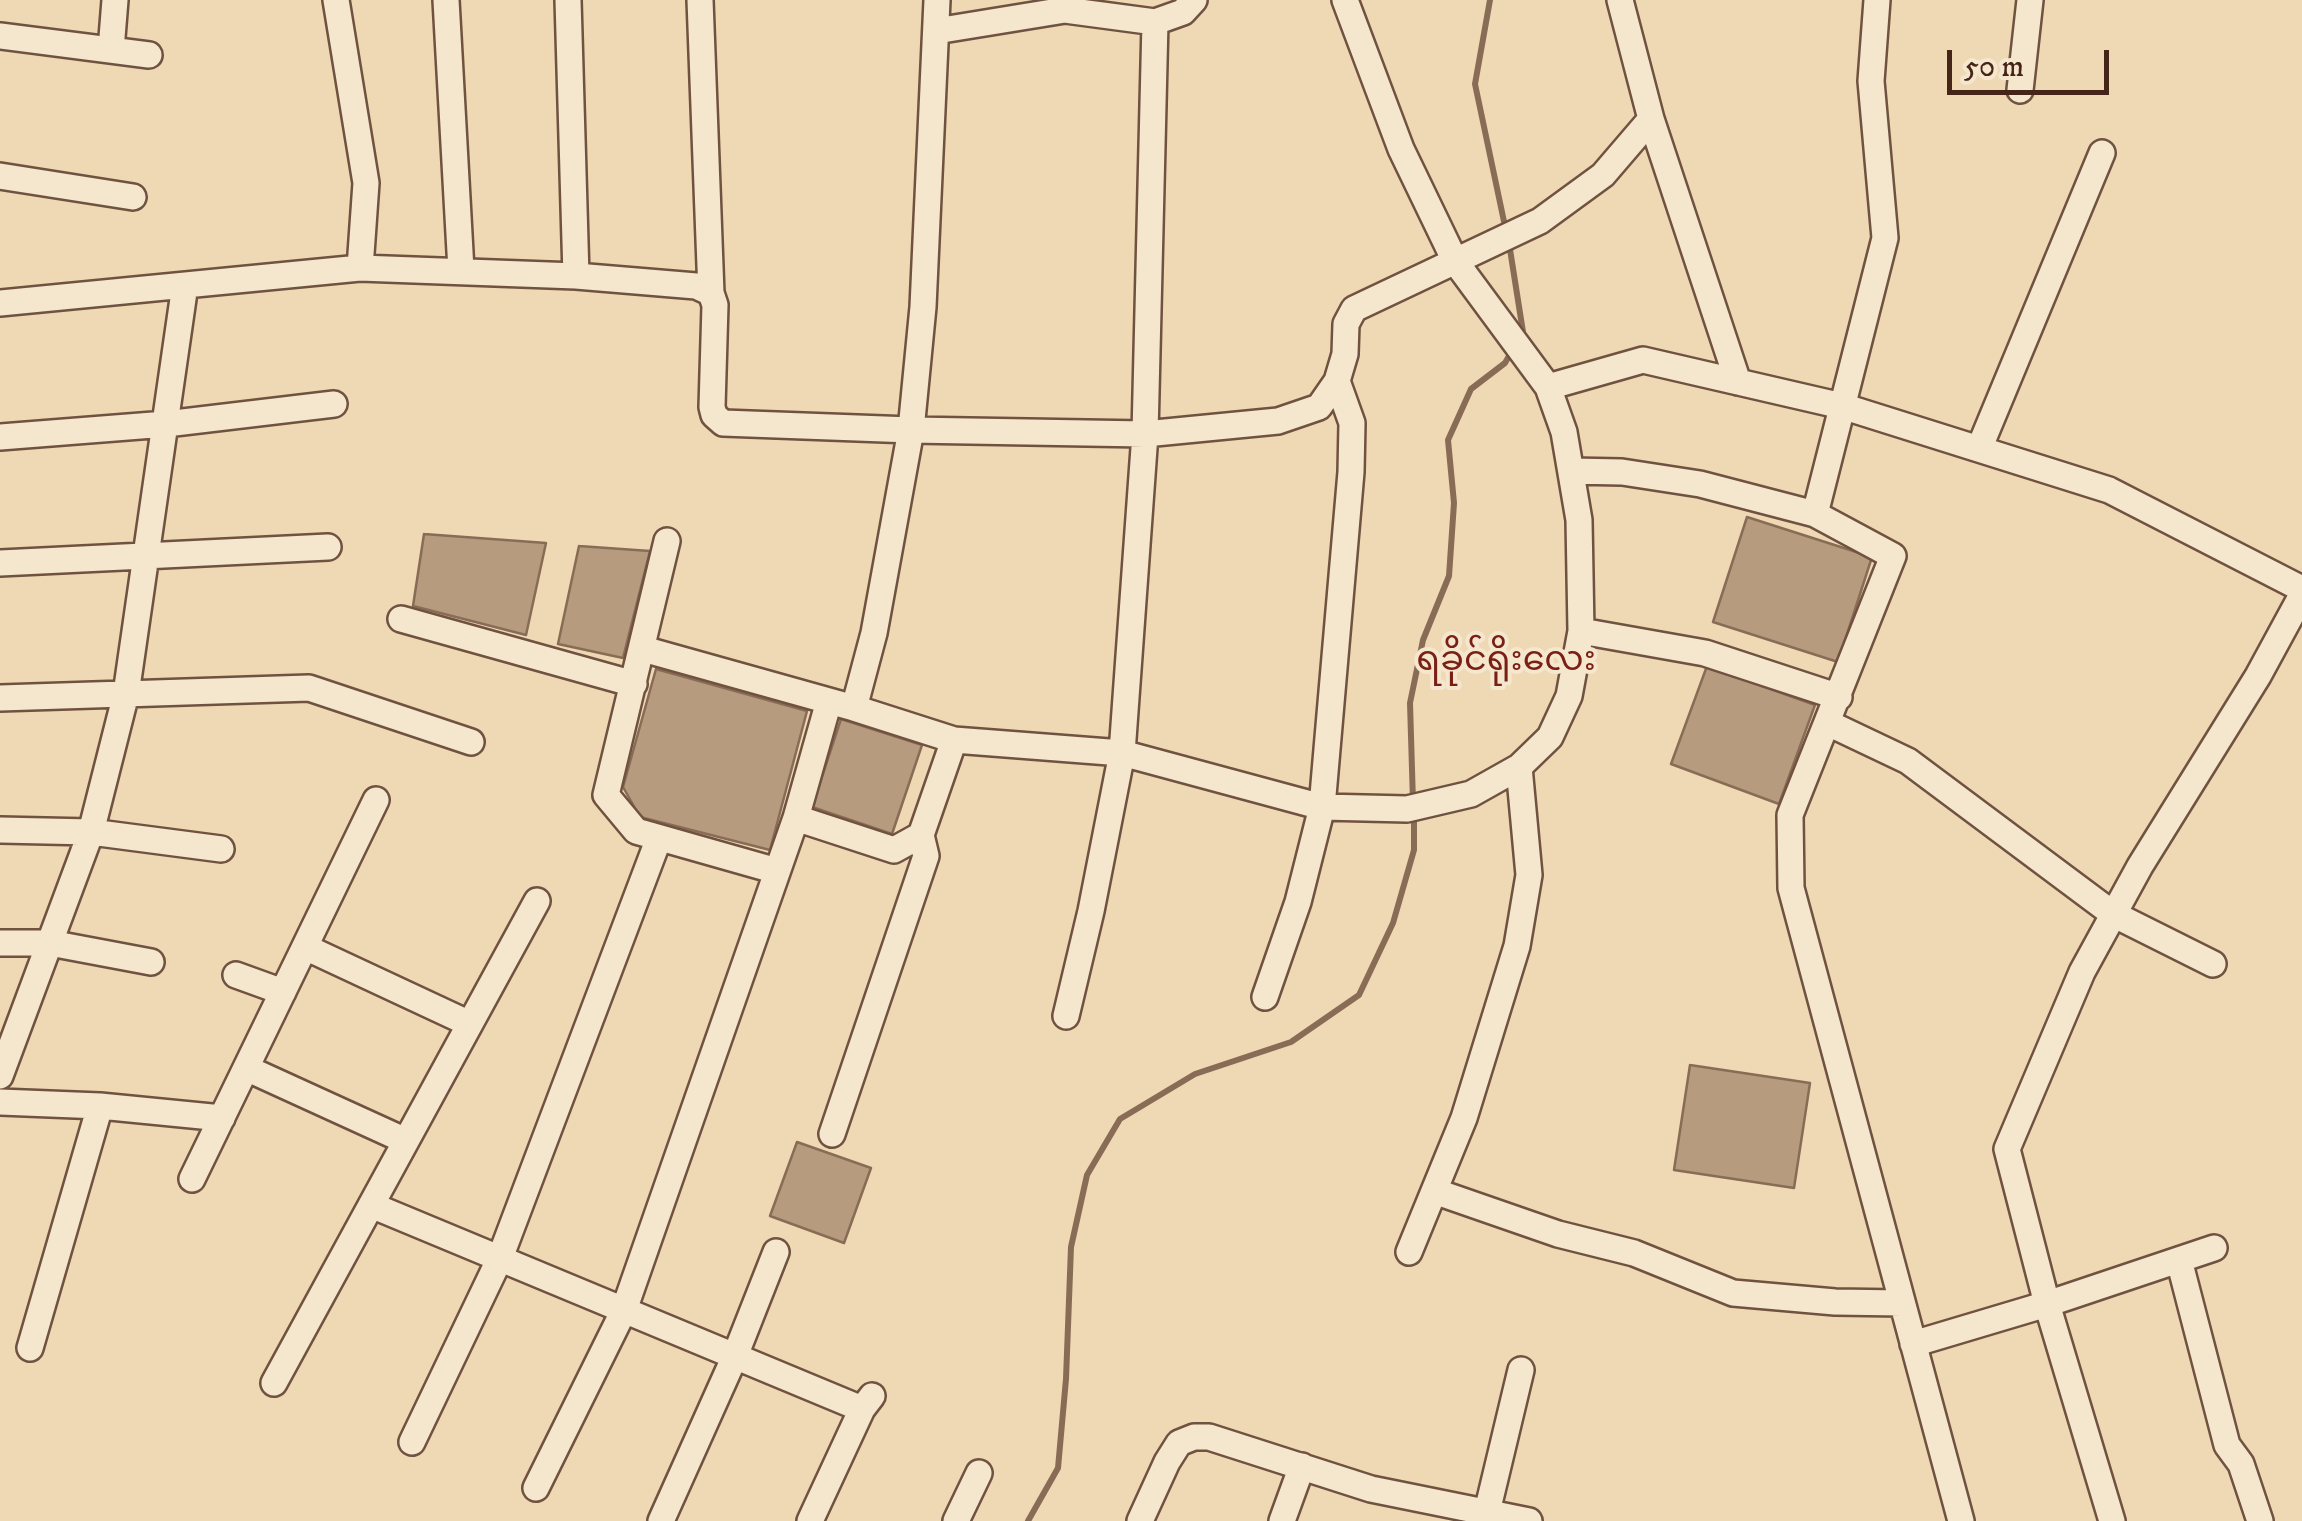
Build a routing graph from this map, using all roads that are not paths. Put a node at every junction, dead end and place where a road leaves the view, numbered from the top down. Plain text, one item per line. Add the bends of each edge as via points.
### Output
1 (115, 0) edge
2 (336, 0) edge
3 (446, 0) edge
4 (568, 0) edge
5 (700, 0) edge
6 (937, 0) edge
7 (1194, 0) edge
8 (1345, 0) edge
9 (1620, 0) edge
10 (1877, 0) edge
11 (2030, 0) edge
12 (1155, 22) junction
13 (936, 31) junction
14 (0, 36) edge
15 (111, 50) junction
16 (149, 55) dead end
17 (2020, 90) dead end
18 (1651, 119) junction
19 (2102, 153) dead end
20 (0, 176) edge
21 (133, 197) dead end
22 (1455, 261) junction
23 (360, 268) junction
24 (462, 270) junction
25 (576, 276) junction
26 (185, 285) junction
27 (711, 293) junction
28 (0, 303) edge
29 (1338, 381) junction
30 (1738, 382) junction
31 (1548, 387) junction
32 (334, 404) dead end
33 (1842, 406) junction
34 (166, 424) junction
35 (912, 430) junction
36 (1145, 434) junction
37 (0, 438) edge
38 (1979, 449) junction
39 (1571, 471) junction
40 (1815, 514) junction
41 (667, 541) dead end
42 (328, 547) dead end
43 (146, 556) junction
44 (0, 563) edge
45 (2302, 592) edge
46 (401, 618) dead end
47 (1581, 631) junction
48 (643, 649) junction
49 (634, 684) junction
50 (126, 694) junction
51 (1839, 697) junction
52 (0, 698) edge
53 (829, 701) junction
54 (854, 708) junction
55 (1828, 723) junction
56 (954, 740) junction
57 (472, 742) dead end
58 (1122, 754) junction
59 (1519, 767) junction
60 (376, 800) dead end
61 (1322, 807) junction
62 (796, 818) junction
63 (0, 830) edge
64 (91, 832) junction
65 (921, 835) junction
66 (660, 838) junction
67 (221, 849) dead end
68 (778, 871) junction
69 (537, 901) dead end
70 (2113, 914) junction
71 (0, 942) edge
72 (50, 942) junction
73 (305, 947) junction
74 (151, 962) dead end
75 (2213, 964) dead end
76 (236, 975) dead end
77 (283, 992) junction
78 (1265, 996) dead end
79 (1066, 1016) dead end
80 (470, 1024) junction
81 (246, 1068) junction
82 (0, 1076) edge
83 (0, 1102) edge
84 (100, 1106) junction
85 (222, 1118) junction
86 (832, 1134) dead end
87 (406, 1140) junction
88 (192, 1179) dead end
89 (1434, 1191) junction
90 (371, 1205) junction
91 (2214, 1248) dead end
92 (776, 1252) dead end
93 (1409, 1252) dead end
94 (500, 1258) junction
95 (2180, 1260) junction
96 (1902, 1303) junction
97 (2047, 1304) junction
98 (624, 1310) junction
99 (1913, 1344) junction
100 (30, 1348) dead end
101 (735, 1356) junction
102 (1521, 1370) dead end
103 (274, 1383) dead end
104 (412, 1442) dead end
105 (1302, 1466) junction
106 (979, 1474) dead end
107 (536, 1488) dead end
108 (1488, 1512) junction
109 (1431, 1513) edge
110 (661, 1521) edge
111 (810, 1521) edge
112 (956, 1521) edge
113 (1140, 1521) edge
114 (1282, 1521) edge
115 (1529, 1521) edge
116 (1960, 1521) edge
117 (2112, 1521) edge
118 (2260, 1521) edge

1 - 15 street
2 - 23 street via 366,183
3 - 24 street
4 - 25 street
5 - 27 street
6 - 13 street
7 - 12 street via 1184,12
8 - 22 street via 1401,149
9 - 18 street
10 - 33 street via 1870,82 1885,238
11 - 17 street
12 - 13 street via 1064,10
12 - 36 street
13 - 35 street
14 - 15 street
15 - 16 street
18 - 22 street via 1603,175 1540,221
18 - 30 street
19 - 38 street
20 - 21 street
22 - 29 street via 1354,309
22 - 31 street
23 - 24 street
23 - 26 street
24 - 25 street
25 - 27 street via 696,286
26 - 28 street
26 - 34 street
27 - 35 street via 712,407 723,422
29 - 36 street via 1320,407 1278,420
29 - 61 street via 1352,423 1352,472
30 - 31 street via 1643,360
30 - 33 street
31 - 39 street
32 - 34 street
33 - 38 street
33 - 40 street
34 - 37 street
34 - 43 street
35 - 36 street
35 - 54 street
36 - 58 street
38 - 45 street via 2110,490
39 - 40 street via 1700,484
39 - 47 street via 1580,520
40 - 51 street via 1893,556
41 - 48 street
42 - 43 street
43 - 44 street
43 - 50 street
45 - 70 street
46 - 49 street
47 - 51 street via 1705,653
47 - 59 street via 1569,696 1550,736
48 - 49 street
48 - 53 street
49 - 66 street via 606,795 636,831
50 - 52 street
50 - 57 street via 309,688
50 - 64 street
51 - 55 street
53 - 54 street
53 - 62 street
54 - 56 street
55 - 70 street via 1908,761
55 - 96 street via 1790,816 1790,888
56 - 58 street
56 - 65 street
58 - 61 street
58 - 79 street
59 - 61 street via 1471,794 1407,809
59 - 89 street via 1528,876 1517,946
60 - 73 street
61 - 78 street
62 - 65 street via 894,850
62 - 68 street
63 - 64 street
64 - 67 street
64 - 72 street
65 - 86 street via 926,856
66 - 68 street
66 - 94 street
68 - 98 street
69 - 80 street
70 - 75 street
70 - 97 street via 2006,1150
71 - 72 street
72 - 74 street
72 - 82 street
73 - 77 street
73 - 80 street
76 - 77 street
77 - 81 street
80 - 87 street
81 - 85 street
81 - 87 street
83 - 84 street
84 - 85 street
84 - 100 street
85 - 88 street
87 - 90 street
89 - 93 street
89 - 96 street via 1634,1253 1733,1293
90 - 94 street
90 - 103 street
91 - 95 street
92 - 101 street
94 - 98 street
94 - 104 street
95 - 97 street
95 - 118 street via 2227,1446 2241,1464
96 - 99 street
97 - 99 street
97 - 117 street
98 - 101 street
98 - 107 street
99 - 116 street
101 - 110 street
101 - 111 street via 867,1402
102 - 108 street
105 - 109 street
105 - 113 street via 1194,1437 1179,1444 1167,1462
105 - 114 street
106 - 112 street
108 - 109 street
108 - 115 street

